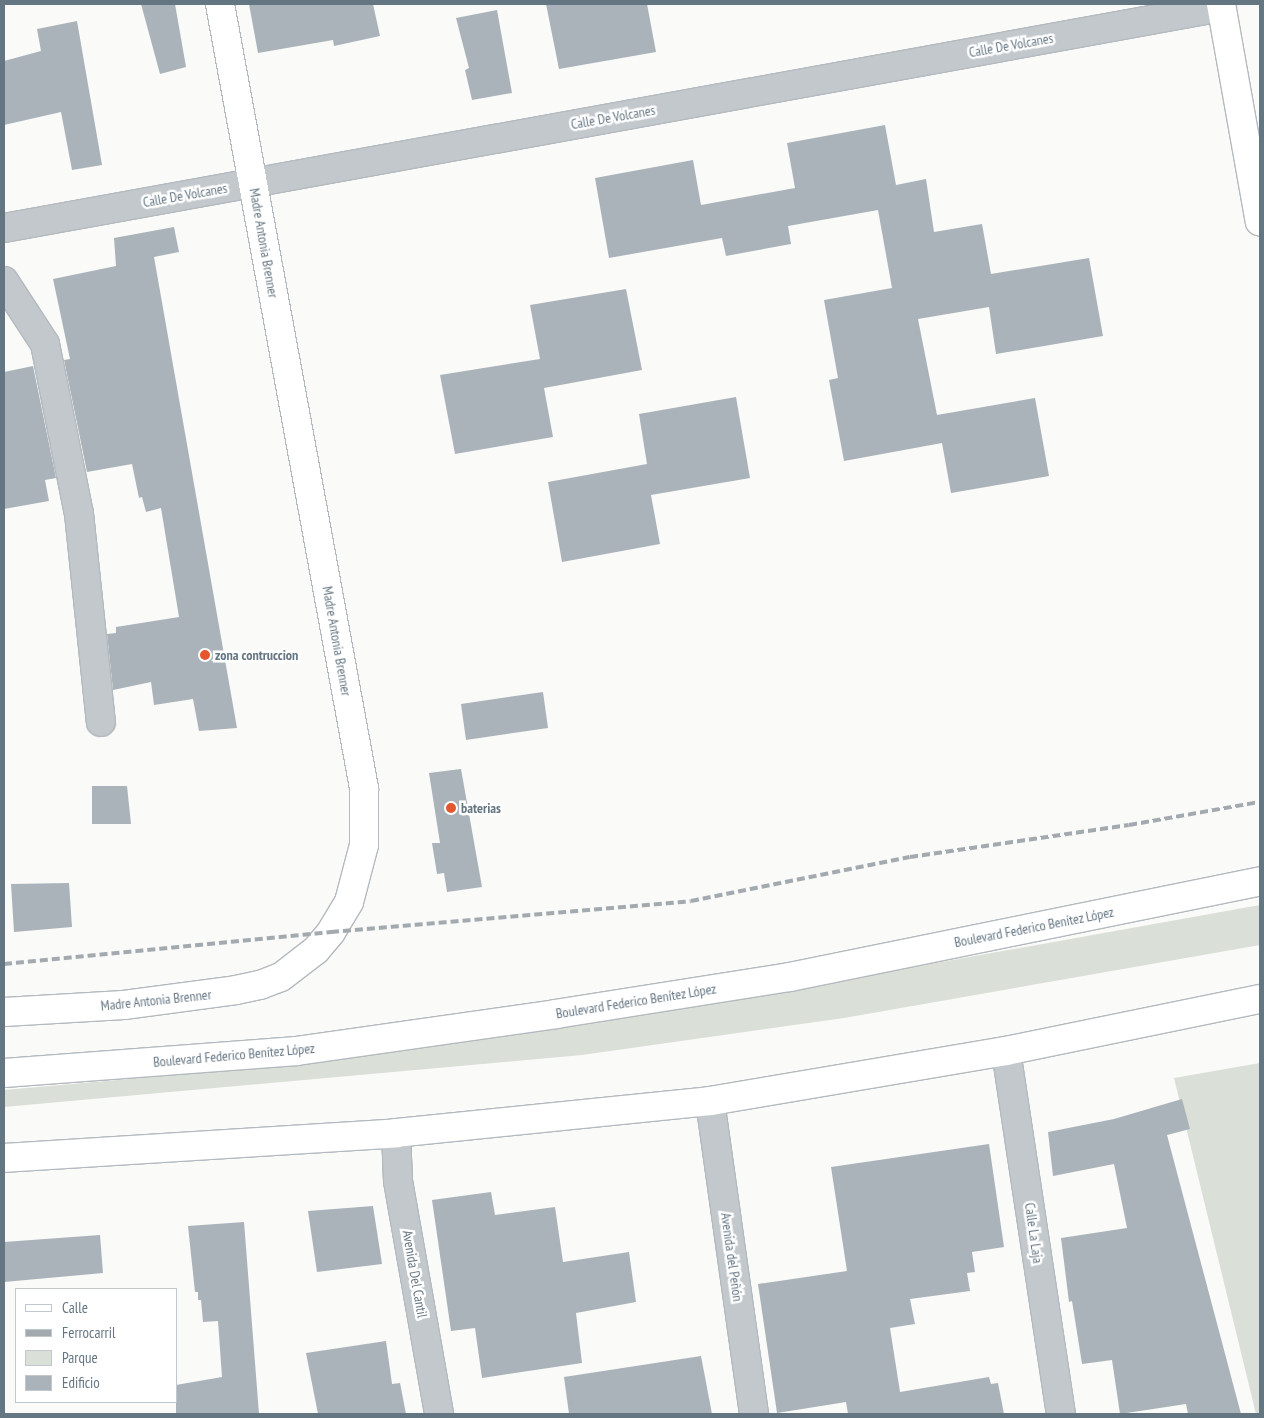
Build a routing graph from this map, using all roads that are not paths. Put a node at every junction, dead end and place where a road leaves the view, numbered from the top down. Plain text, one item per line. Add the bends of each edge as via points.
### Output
1 (220, 4) edge
2 (1221, 5) edge
3 (253, 183) junction
4 (1260, 222) edge
5 (4, 228) edge
6 (4, 281) edge
7 (101, 722) dead end
8 (1260, 881) edge
9 (1260, 999) edge
10 (4, 1012) edge
11 (1006, 1051) junction
12 (4, 1073) edge
13 (710, 1101) junction
14 (396, 1133) junction
15 (4, 1158) edge
16 (439, 1414) edge
17 (754, 1414) edge
18 (1061, 1414) edge

1 - 3 main road, Madre Antonia Brenner
2 - 3 street, Calle De Volcanes
2 - 4 main road
3 - 5 street, Calle De Volcanes
3 - 10 main road, Madre Antonia Brenner via 364,788 364,845 349,902 316,950 281,977 260,985 124,1004
6 - 7 street via 46,344 78,514
8 - 12 main road, Boulevard Federico Benítez López via 790,977 556,1014 297,1051
9 - 11 main road
11 - 13 main road
11 - 18 street, Calle La Laja
13 - 14 main road
13 - 17 street, Avenida del Peñón
14 - 15 main road
14 - 16 street, Avenida Del Cantil via 398,1181

